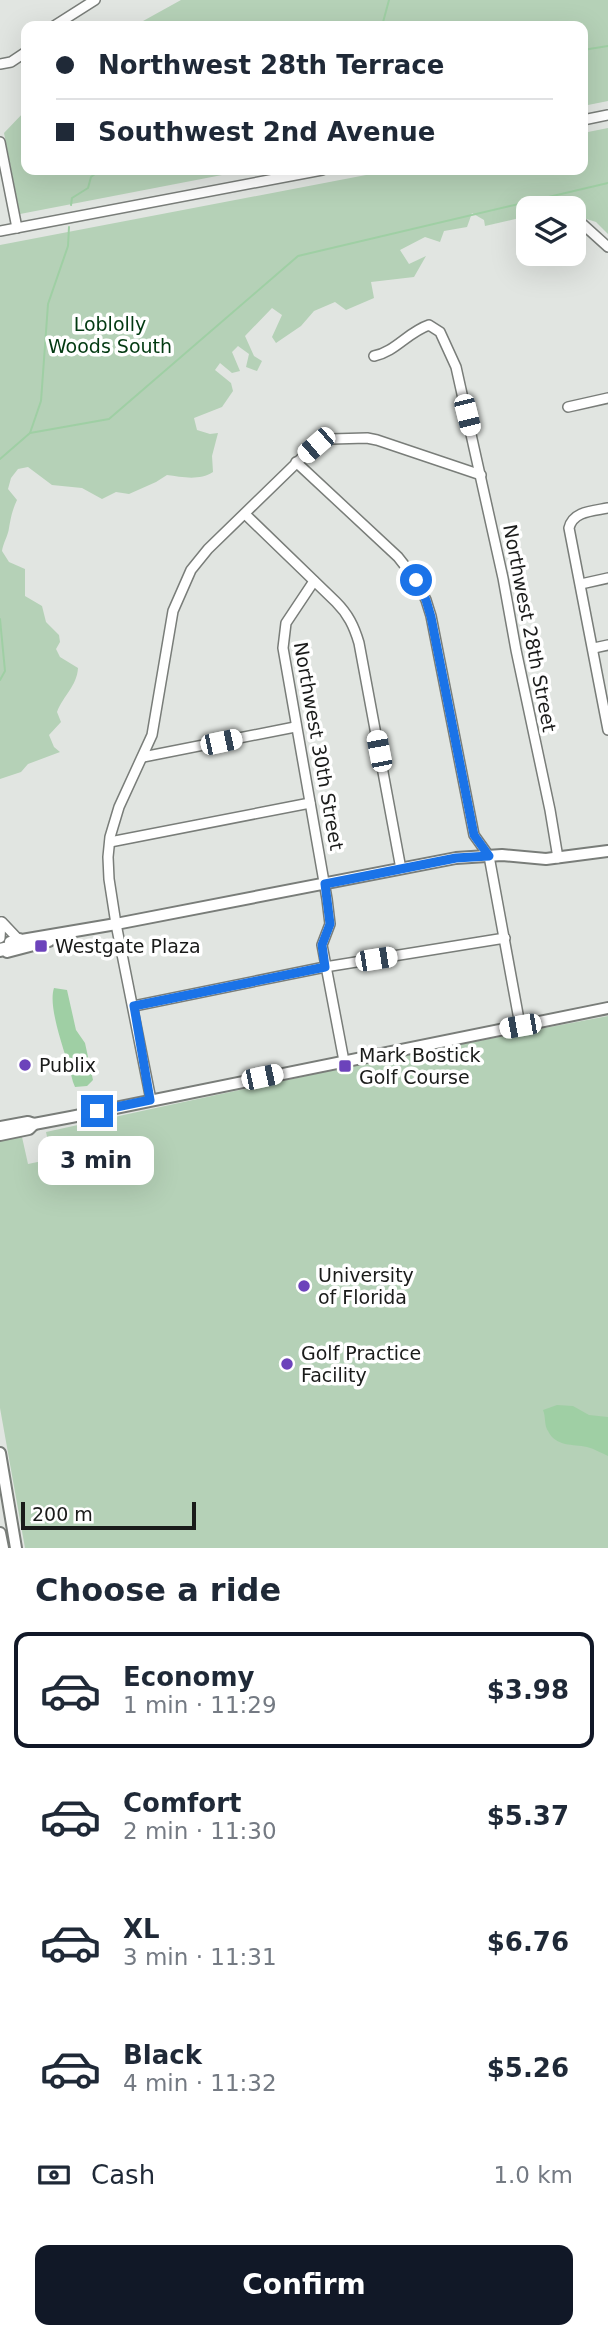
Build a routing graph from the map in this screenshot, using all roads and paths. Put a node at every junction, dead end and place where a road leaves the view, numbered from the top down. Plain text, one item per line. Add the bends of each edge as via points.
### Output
1 (95, 0) edge
2 (62, 21) edge
3 (21, 55) edge
4 (0, 64) edge
5 (608, 115) edge
6 (588, 119) edge
7 (0, 142) edge
8 (295, 175) edge
9 (586, 227) edge
10 (17, 228) junction
11 (0, 231) edge
12 (608, 247) edge
13 (374, 356) dead end
14 (608, 398) edge
15 (568, 407) dead end
16 (296, 462) junction
17 (481, 475) junction
18 (608, 508) edge
19 (245, 514) junction
20 (608, 578) edge
21 (314, 581) junction
22 (581, 584) junction
23 (608, 646) edge
24 (594, 648) junction
25 (606, 714) edge
26 (295, 727) junction
27 (608, 730) edge
28 (143, 757) junction
29 (310, 803) junction
30 (110, 842) junction
31 (608, 851) edge
32 (489, 856) junction
33 (558, 858) junction
34 (401, 869) junction
35 (325, 884) junction
36 (1, 919) edge
37 (116, 924) junction
38 (0, 938) edge
39 (505, 938) junction
40 (19, 940) junction
41 (0, 944) edge
42 (0, 952) edge
43 (325, 967) junction
44 (134, 1006) junction
45 (608, 1008) edge
46 (520, 1026) junction
47 (344, 1061) junction
48 (150, 1100) junction
49 (34, 1124) junction
50 (0, 1127) edge
51 (0, 1135) edge
52 (0, 1453) edge
53 (0, 1533) edge
54 (3, 1548) edge
55 (16, 1548) edge

1 - 2 street
3 - 4 street
5 - 6 street
7 - 10 street
8 - 10 street
9 - 12 street
10 - 11 street
13 - 17 street, Northwest 28th Street via 386,354 429,325 440,332 456,367
14 - 15 street
16 - 17 street via 331,439 367,438
16 - 19 street
16 - 32 street via 398,557 426,600 474,835
17 - 33 street, Northwest 28th Street
18 - 22 street via 571,520
19 - 21 street
19 - 28 street via 208,549 184,583 173,611 152,735
20 - 22 street
21 - 26 street, Northwest 30th Street via 286,623 282,638
21 - 34 street via 354,626
22 - 24 street
23 - 24 street
24 - 25 street
25 - 27 street
26 - 28 street
26 - 29 street, Northwest 30th Street
28 - 30 street via 119,807
29 - 30 street
29 - 35 street, Northwest 30th Street
30 - 37 street via 109,879
31 - 33 main road
32 - 33 main road
32 - 34 main road
32 - 39 street
34 - 35 main road
35 - 37 main road
35 - 43 street, Northwest 30th Street via 330,924 322,945
36 - 38 street
36 - 40 street
37 - 40 main road
37 - 42 main road
37 - 44 street
39 - 43 street
39 - 46 street
40 - 41 main road
40 - 42 highway
43 - 44 street
43 - 47 street, Northwest 30th Street
44 - 48 street
45 - 46 main road
46 - 47 main road
47 - 48 main road
48 - 49 main road
49 - 50 main road
49 - 51 main road
52 - 55 main road
53 - 54 main road

